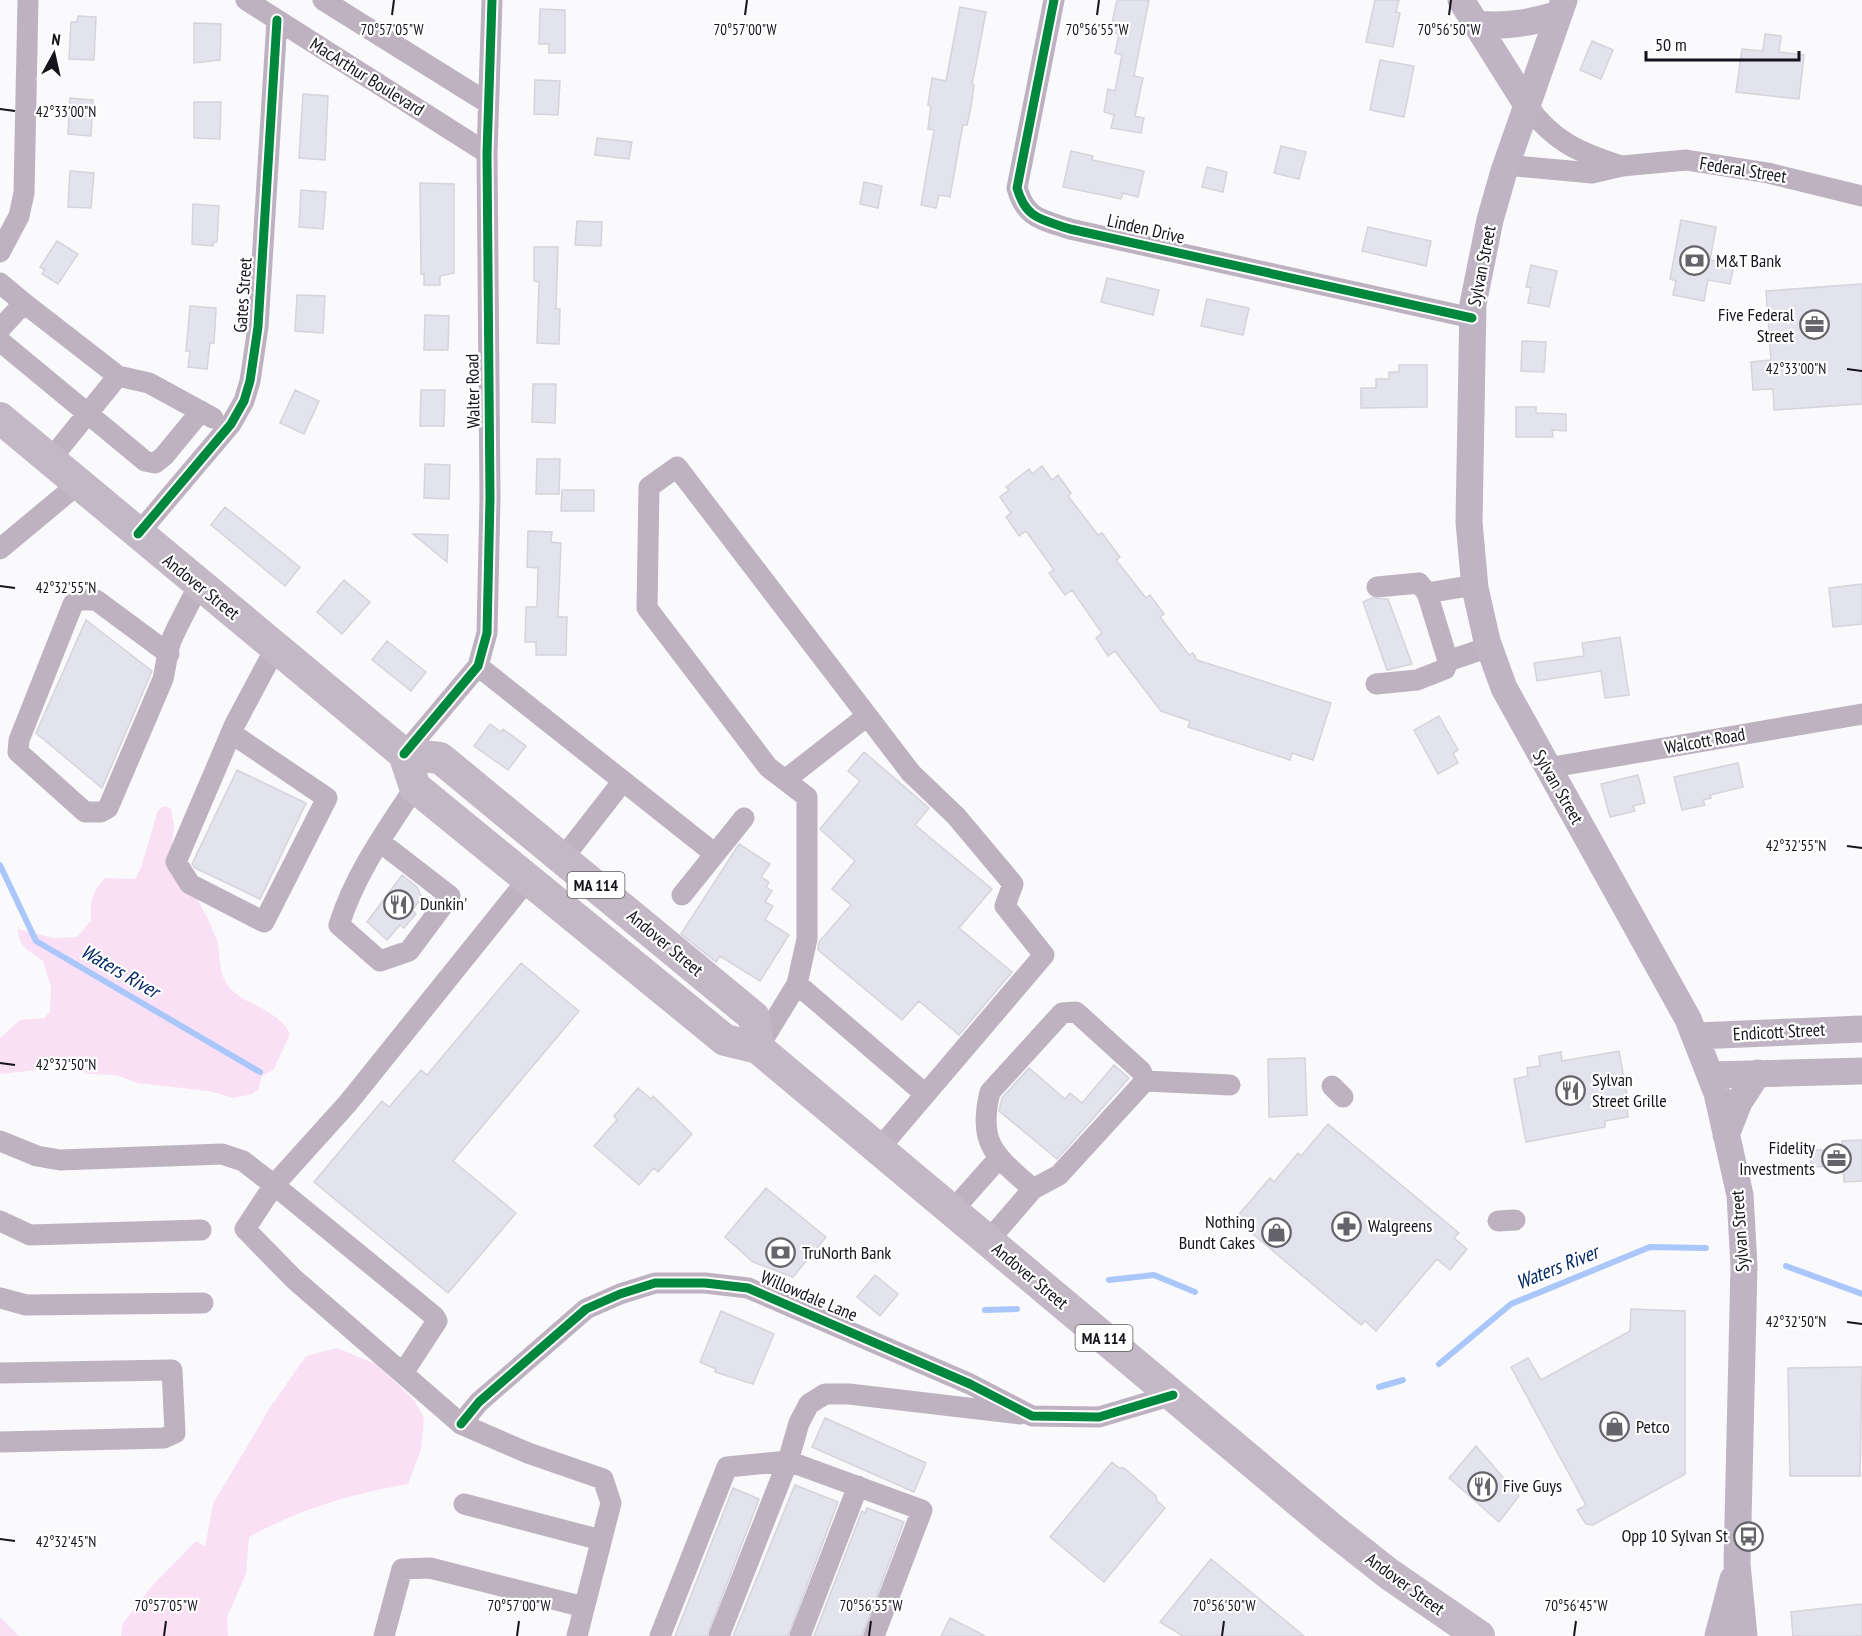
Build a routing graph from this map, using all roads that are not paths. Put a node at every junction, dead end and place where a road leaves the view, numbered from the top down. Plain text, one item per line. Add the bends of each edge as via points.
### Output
1 (28, 0) edge
2 (246, 0) edge
3 (323, 0) edge
4 (492, 0) edge
5 (1054, 0) edge
6 (1461, 0) edge
7 (1562, 7) edge
8 (278, 20) junction
9 (1476, 24) junction
10 (488, 103) junction
11 (1527, 105) junction
12 (487, 153) junction
13 (1506, 165) junction
14 (1622, 166) junction
15 (1862, 196) edge
16 (0, 252) edge
17 (0, 283) edge
18 (24, 303) junction
19 (1472, 318) junction
20 (0, 329) edge
21 (0, 340) edge
22 (118, 376) junction
23 (201, 411) junction
24 (88, 415) junction
25 (0, 418) edge
26 (230, 426) junction
27 (50, 460) junction
28 (78, 484) junction
29 (138, 534) junction
30 (0, 549) edge
31 (199, 585) junction
32 (1475, 585) junction
33 (1377, 587) dead end
34 (1426, 593) junction
35 (1489, 647) junction
36 (276, 648) junction
37 (169, 654) junction
38 (1449, 661) junction
39 (478, 666) junction
40 (1376, 684) dead end
41 (1862, 714) edge
42 (867, 716) junction
43 (231, 733) junction
44 (404, 754) junction
45 (1547, 768) junction
46 (785, 780) junction
47 (624, 781) junction
48 (415, 787) junction
49 (744, 818) dead end
50 (380, 842) junction
51 (715, 854) junction
52 (563, 858) junction
53 (528, 879) junction
54 (682, 895) dead end
55 (797, 984) junction
56 (1862, 1029) edge
57 (1696, 1036) junction
58 (758, 1048) junction
59 (1862, 1071) edge
60 (1758, 1073) junction
61 (1711, 1075) junction
62 (1144, 1082) junction
63 (1230, 1085) dead end
64 (925, 1094) junction
65 (1726, 1135) junction
66 (0, 1141) edge
67 (878, 1150) junction
68 (999, 1158) junction
69 (274, 1185) junction
70 (1033, 1189) junction
71 (952, 1211) junction
72 (0, 1221) edge
73 (201, 1230) dead end
74 (988, 1241) junction
75 (0, 1298) edge
76 (203, 1303) dead end
77 (0, 1373) edge
78 (403, 1373) junction
79 (1173, 1395) junction
80 (1032, 1416) junction
81 (461, 1424) junction
82 (0, 1442) edge
83 (788, 1461) junction
84 (858, 1486) junction
85 (464, 1504) dead end
86 (601, 1540) junction
87 (1737, 1564) junction
88 (584, 1607) junction
89 (386, 1635) edge
90 (1476, 1635) edge
91 (1745, 1635) edge
92 (577, 1636) edge
93 (660, 1636) edge
94 (719, 1636) edge
95 (800, 1636) edge
96 (874, 1636) edge
97 (1718, 1636) edge

1 - 16 street via 24,193 19,216
2 - 8 street, MacArthur Boulevard
3 - 10 street
4 - 10 street, Walter Road
5 - 19 street, Linden Drive via 1017,188 1022,205 1034,217 1070,229
6 - 9 main road
7 - 9 main road via 1527,24
7 - 11 main road, Sylvan Street
8 - 12 street, MacArthur Boulevard
8 - 26 street, Gates Street via 256,337 250,381
9 - 11 main road
10 - 12 street, Walter Road
11 - 13 main road, Sylvan Street
11 - 14 street, Federal Street via 1542,126 1562,143
12 - 39 street, Walter Road via 490,498 487,633
13 - 14 street, Federal Street via 1592,173
13 - 19 main road, Sylvan Street via 1490,220
14 - 15 street, Federal Street via 1686,160 1726,165
17 - 18 street
18 - 20 street
18 - 22 street
19 - 32 main road, Sylvan Street via 1469,522
21 - 24 street
22 - 23 street via 149,383
22 - 24 street
23 - 24 street via 155,463 145,461
23 - 26 street
24 - 27 street
25 - 27 highway, Andover Street
26 - 29 street, Gates Street
27 - 28 highway, Andover Street
28 - 29 highway, Andover Street
28 - 30 street
29 - 31 highway, Andover Street
31 - 36 highway, Andover Street
31 - 37 street
32 - 34 street
32 - 35 main road, Sylvan Street
33 - 34 street via 1419,583
34 - 38 street
35 - 38 street
35 - 45 main road, Sylvan Street via 1504,688
36 - 43 street
36 - 44 highway, Andover Street
37 - 37 street via 163,679 108,808 85,812 18,752 19,740 73,604 79,600 96,600
38 - 40 street via 1445,669 1418,680
39 - 44 street, Walter Road
39 - 47 street
41 - 45 street, Walcott Road
42 - 46 street
42 - 46 street via 677,467 649,487 647,608 768,767
42 - 64 street via 911,773 956,816 1013,884 1005,906 1044,955
43 - 43 street via 176,862 190,884 264,922 327,798
44 - 48 highway
44 - 52 highway, Andover Street / MA 114 via 440,758
45 - 57 main road, Sylvan Street
46 - 55 street via 807,797 807,939
47 - 51 street
47 - 52 street
48 - 50 street
48 - 53 highway, Andover Street / MA 114
49 - 51 street
50 - 50 street via 450,896 409,951 380,961 339,925 349,892
51 - 54 street
52 - 58 highway, Andover Street / MA 114 via 754,1017
53 - 58 highway, Andover Street / MA 114 via 725,1040
53 - 69 street via 348,1103
55 - 58 street
55 - 64 street
56 - 57 main road, Endicott Street
57 - 61 main road, Sylvan Street
58 - 67 highway, Andover Street / MA 114
59 - 60 main road
60 - 61 main road
60 - 65 main road via 1739,1102
61 - 65 main road, Sylvan Street
62 - 63 street
62 - 68 street via 1142,1071 1076,1012 1062,1013 990,1092 986,1107 987,1141
62 - 70 street via 1059,1175
64 - 67 street
65 - 87 main road, Sylvan Street via 1740,1195 1744,1266
66 - 69 street via 37,1156 60,1160 222,1154 243,1161
67 - 71 highway, Andover Street / MA 114
68 - 70 street
68 - 71 street
69 - 78 street via 245,1229 294,1279
69 - 78 street via 434,1316 437,1321
70 - 74 street
71 - 74 highway, Andover Street / MA 114
72 - 73 street via 30,1235
74 - 79 highway, Andover Street / MA 114
75 - 76 street via 26,1305
77 - 82 street via 172,1370 175,1433 164,1438
78 - 81 street
79 - 80 street, Willowdale Lane via 1099,1416
79 - 90 highway, Andover Street / MA 114 via 1332,1529
80 - 81 street, Willowdale Lane via 970,1384 748,1288 705,1282 646,1286 586,1309 478,1402
80 - 83 street via 825,1394 809,1404
81 - 86 street via 603,1479 611,1503
83 - 84 street
83 - 93 street via 726,1467
83 - 94 street
84 - 95 street
84 - 96 street via 922,1510
85 - 86 street
86 - 88 street
87 - 91 main road, Sylvan Street
87 - 97 main road, Sylvan Street
88 - 89 street via 430,1568 402,1569
88 - 92 street

